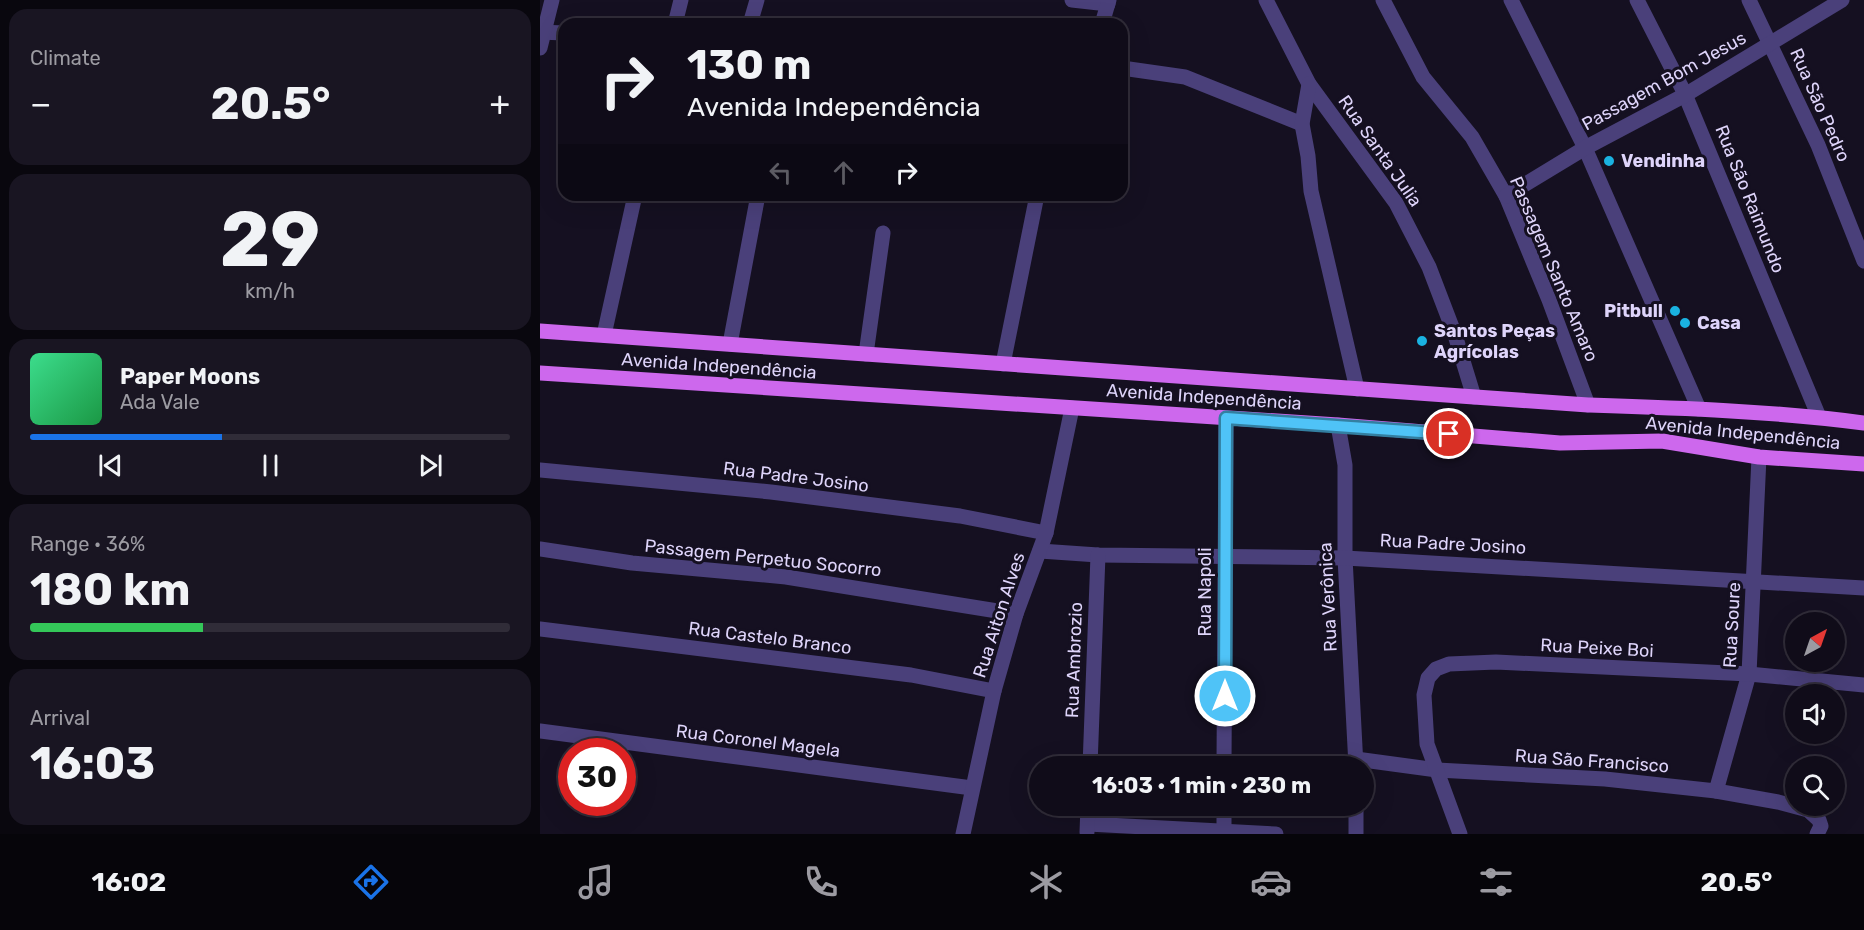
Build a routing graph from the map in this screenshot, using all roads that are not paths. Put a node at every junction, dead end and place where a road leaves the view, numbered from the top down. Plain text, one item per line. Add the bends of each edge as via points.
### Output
1 (552, 0) edge
2 (681, 0) edge
3 (757, 0) edge
4 (1072, 0) edge
5 (1383, 0) edge
6 (1511, 0) edge
7 (1637, 0) edge
8 (1749, 0) edge
9 (1842, 0) edge
10 (1109, 2) edge
11 (1273, 3) edge
12 (676, 18) edge
13 (752, 18) edge
14 (1104, 18) edge
15 (542, 32) edge
16 (558, 33) edge
17 (1770, 43) junction
18 (540, 48) edge
19 (1128, 69) edge
20 (1309, 84) junction
21 (1685, 95) junction
22 (1302, 124) junction
23 (1585, 148) junction
24 (1506, 196) junction
25 (634, 201) edge
26 (757, 201) edge
27 (1036, 201) edge
28 (883, 233) dead end
29 (1864, 261) edge
30 (540, 331) edge
31 (604, 335) junction
32 (730, 344) junction
33 (866, 354) junction
34 (1003, 364) junction
35 (540, 373) edge
36 (1357, 389) junction
37 (1474, 397) junction
38 (1588, 405) junction
39 (1072, 408) junction
40 (1700, 409) junction
41 (1819, 417) junction
42 (1226, 418) junction
43 (1864, 423) edge
44 (1338, 425) junction
45 (1759, 457) junction
46 (1864, 464) edge
47 (540, 470) edge
48 (1046, 533) junction
49 (540, 549) edge
50 (1040, 551) junction
51 (1098, 555) junction
52 (1225, 555) junction
53 (1345, 558) junction
54 (1754, 581) junction
55 (1864, 588) edge
56 (1016, 614) junction
57 (540, 629) edge
58 (1749, 674) junction
59 (1864, 685) edge
60 (994, 691) junction
61 (540, 732) edge
62 (1090, 756) edge
63 (1224, 756) edge
64 (1356, 756) edge
65 (1374, 765) edge
66 (1437, 770) junction
67 (972, 788) junction
68 (1716, 790) junction
69 (1224, 816) edge
70 (1356, 816) edge
71 (1818, 827) edge
72 (1087, 829) edge
73 (1224, 833) edge
74 (963, 834) edge
75 (1276, 834) edge
76 (1356, 834) edge
77 (1460, 834) edge

1 - 15 street
2 - 12 street
3 - 13 street
4 - 10 street
5 - 24 street, Passagem Santo Amaro via 1423,77 1472,137
6 - 23 street
7 - 21 street, Rua São Raimundo
8 - 17 street, Rua São Pedro
9 - 17 street, Passagem Bom Jesus
10 - 14 street
11 - 20 street, Rua Santa Julia
15 - 16 street
15 - 18 street
17 - 21 street, Passagem Bom Jesus
17 - 29 street, Rua São Pedro via 1818,146
19 - 22 street via 1185,77
20 - 22 street
20 - 37 street, Rua Santa Julia via 1396,203 1429,267
21 - 23 street, Passagem Bom Jesus
21 - 41 street, Rua São Raimundo
22 - 36 street via 1311,191
23 - 24 street, Passagem Bom Jesus
23 - 40 street
24 - 38 street, Passagem Santo Amaro
25 - 31 street
26 - 32 street
27 - 34 street
28 - 33 street
30 - 31 main road, Avenida Independência
31 - 32 main road, Avenida Independência
32 - 33 main road, Avenida Independência
33 - 34 main road, Avenida Independência
34 - 36 main road, Avenida Independência
35 - 39 main road, Avenida Independência
36 - 37 main road, Avenida Independência
37 - 38 main road, Avenida Independência
38 - 40 main road, Avenida Independência
39 - 42 main road, Avenida Independência
39 - 48 street, Rua Aiton Alves
40 - 41 main road, Avenida Independência
41 - 43 main road, Avenida Independência
42 - 44 main road, Avenida Independência
42 - 52 street, Rua Napoli
44 - 45 main road, Avenida Independência via 1560,443 1662,441
44 - 53 street, Rua Verônica via 1345,465
45 - 46 main road, Avenida Independência
45 - 54 street, Rua Soure
47 - 48 street, Rua Padre Josino via 771,492 960,516
48 - 50 street, Rua Aiton Alves
49 - 56 street, Passagem Perpetuo Socorro via 632,563 786,577
50 - 51 street, Rua Padre Josino
50 - 56 street, Rua Aiton Alves
51 - 52 street, Rua Padre Josino
51 - 62 street, Rua Ambrozio
52 - 53 street, Rua Padre Josino
52 - 63 street, Rua Napoli
53 - 54 street, Rua Padre Josino
53 - 64 street, Rua Verônica
54 - 55 street, Rua Padre Josino
54 - 58 street, Rua Soure
56 - 60 street, Rua Aiton Alves
57 - 60 street, Rua Castelo Branco via 911,675
58 - 59 street, Rua Peixe Boi
58 - 66 street, Rua Peixe Boi via 1496,662 1449,664 1436,669 1428,678 1424,695 1427,744
58 - 68 street, Rua Soure
60 - 67 street, Rua Aiton Alves
61 - 67 street, Rua Coronel Magela
65 - 66 street, Rua São Francisco
66 - 68 street, Rua São Francisco via 1605,779
66 - 77 street, Rua Peixe Boi
67 - 74 street, Rua Aiton Alves
68 - 71 street, Rua São Francisco via 1809,810
69 - 73 street
70 - 76 street
72 - 73 street
73 - 75 street

